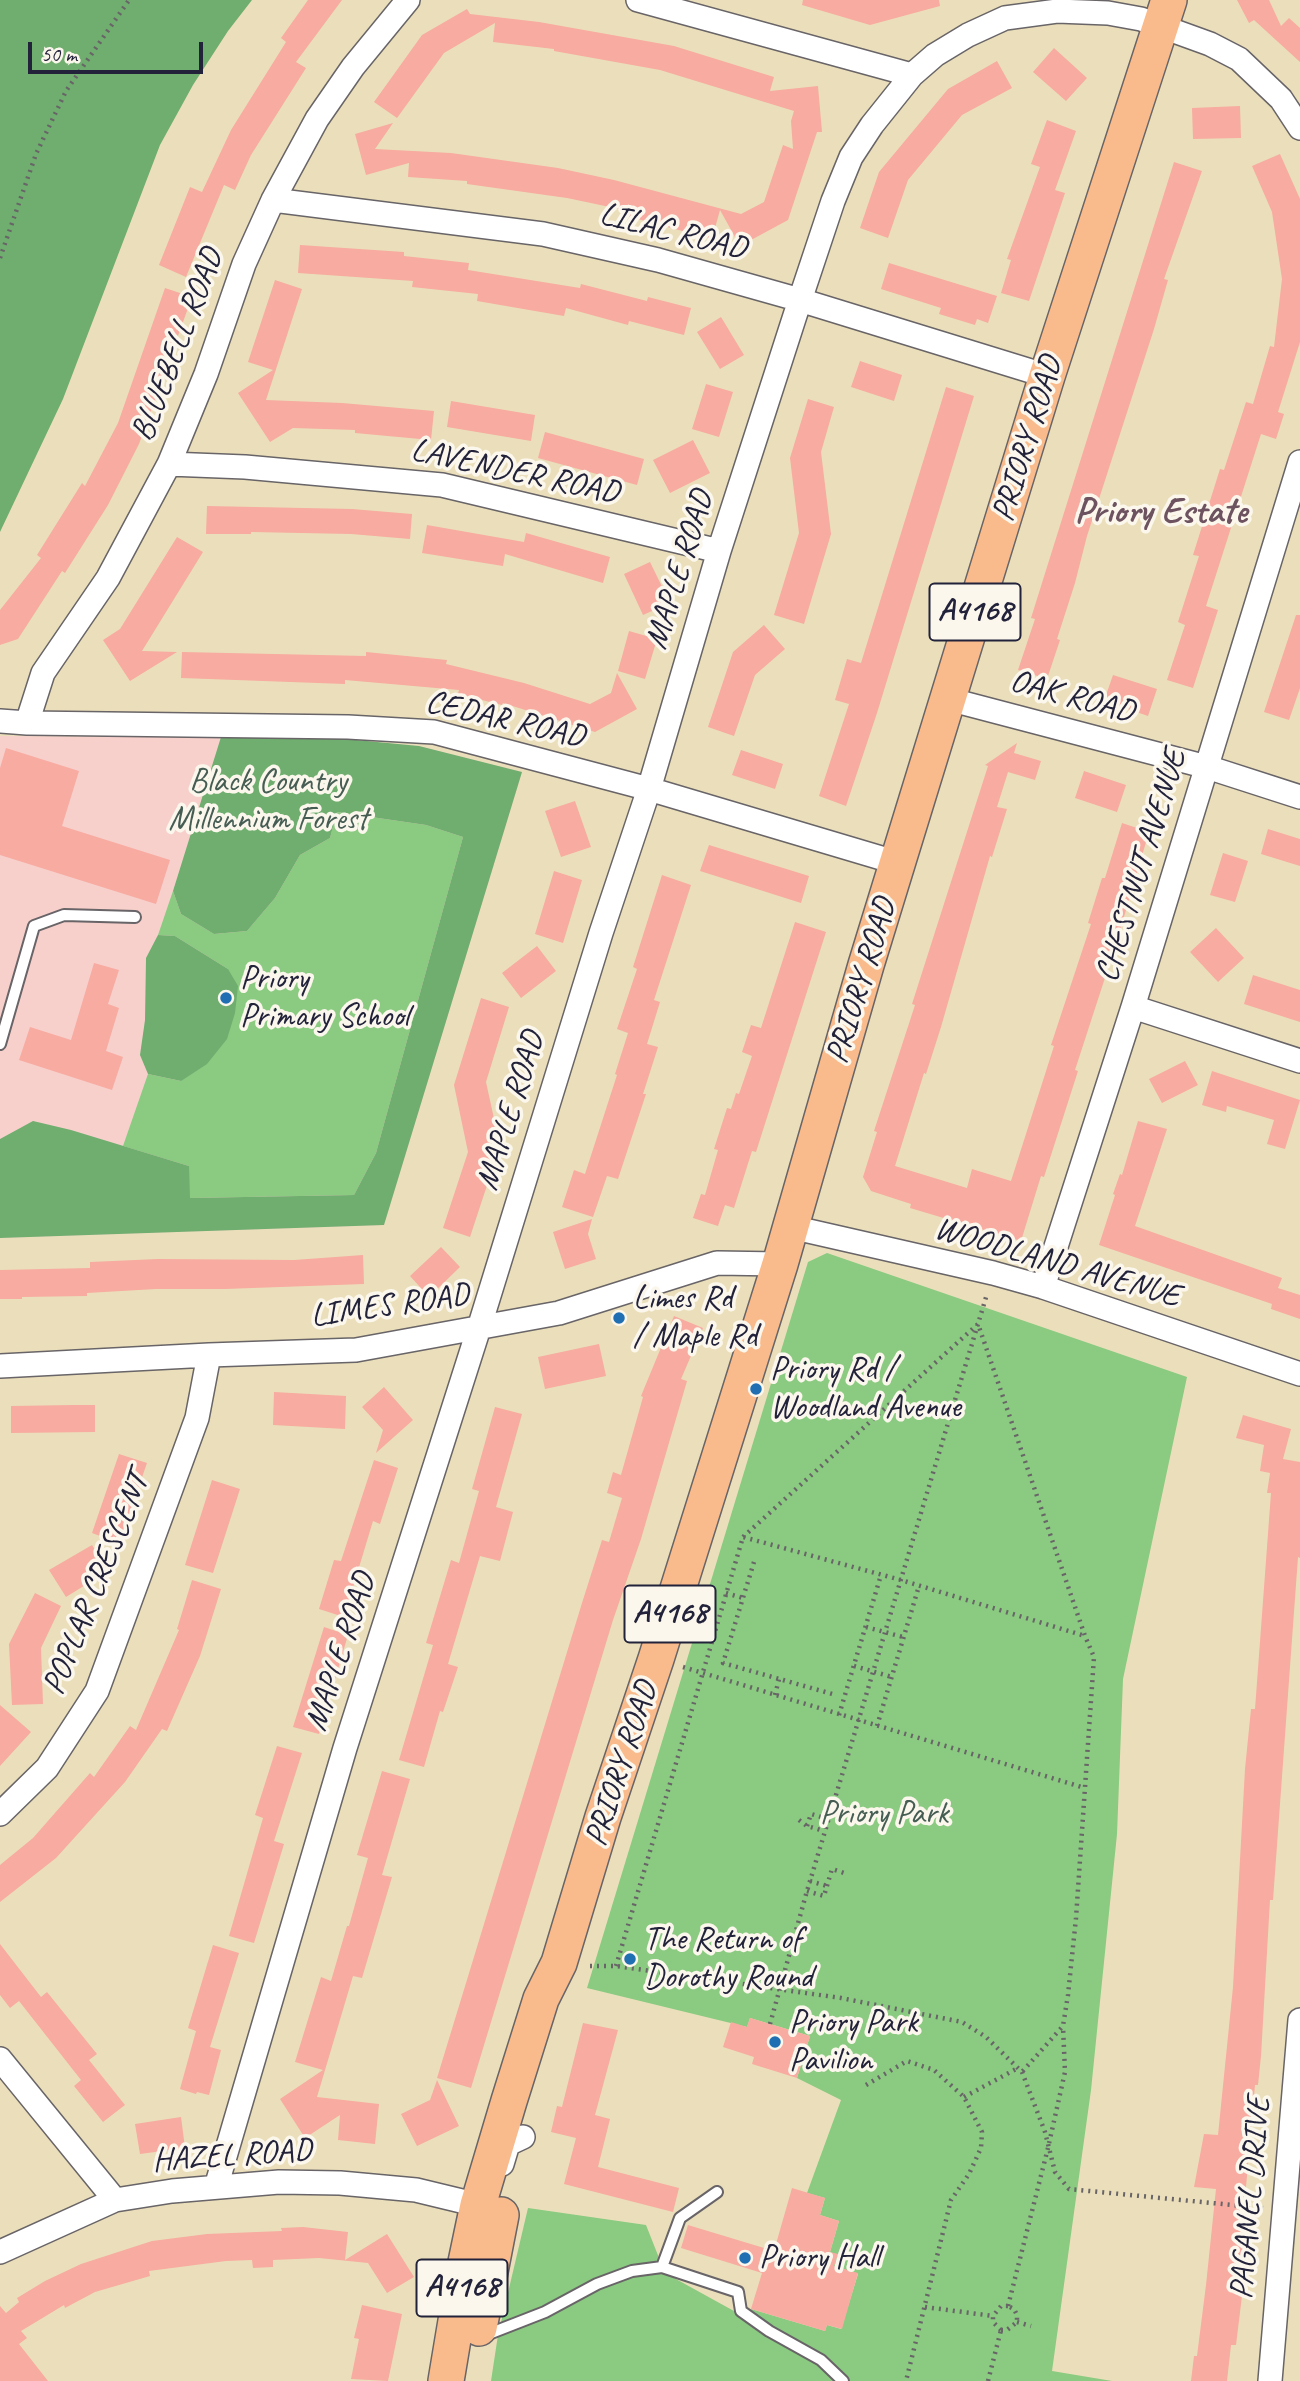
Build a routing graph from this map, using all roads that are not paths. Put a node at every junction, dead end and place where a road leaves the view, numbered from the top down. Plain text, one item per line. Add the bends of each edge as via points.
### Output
1 (408, 0) edge
2 (638, 0) edge
3 (1165, 13) edge
4 (912, 75) junction
5 (1300, 128) edge
6 (273, 200) junction
7 (800, 300) junction
8 (1047, 376) junction
9 (1300, 462) edge
10 (169, 464) junction
11 (1290, 536) edge
12 (719, 551) junction
13 (948, 699) junction
14 (0, 721) edge
15 (27, 723) junction
16 (1207, 768) junction
17 (649, 789) junction
18 (1300, 797) edge
19 (898, 863) junction
20 (135, 917) dead end
21 (1133, 1007) junction
22 (0, 1044) edge
23 (1300, 1061) edge
24 (791, 1227) junction
25 (780, 1264) junction
26 (1043, 1287) junction
27 (479, 1328) junction
28 (209, 1354) junction
29 (0, 1366) edge
30 (1300, 1374) edge
31 (0, 1814) edge
32 (575, 1965) junction
33 (1300, 2020) edge
34 (0, 2059) edge
35 (216, 2187) junction
36 (717, 2193) dead end
37 (115, 2200) junction
38 (490, 2210) junction
39 (0, 2252) edge
40 (662, 2267) junction
41 (461, 2367) edge
42 (843, 2381) edge
43 (1270, 2381) edge

1 - 6 street, BLUEBELL ROAD via 317,119
2 - 4 street
3 - 4 street, MAPLE ROAD via 1141,19 1057,11 1005,18 935,55
3 - 5 street via 1239,59 1281,99
3 - 8 main road, PRIORY ROAD / A4168
4 - 7 street, MAPLE ROAD via 851,157
6 - 7 street, LILAC ROAD via 543,234
6 - 10 street, BLUEBELL ROAD via 244,264
7 - 8 street, LILAC ROAD
7 - 12 street, MAPLE ROAD
8 - 13 main road, PRIORY ROAD / A4168
9 - 11 street, CHESTNUT AVENUE
10 - 12 street, LAVENDER ROAD via 442,485
10 - 15 street, BLUEBELL ROAD via 108,578 43,673
11 - 16 street, CHESTNUT AVENUE
12 - 17 street, MAPLE ROAD
13 - 16 street, OAK ROAD
13 - 19 main road, PRIORY ROAD / A4168
14 - 15 street, CEDAR ROAD
15 - 17 street, CEDAR ROAD via 435,732
16 - 18 street, OAK ROAD
16 - 21 street, CHESTNUT AVENUE
17 - 19 street, CEDAR ROAD
17 - 27 street, MAPLE ROAD
19 - 24 main road, PRIORY ROAD / A4168
20 - 22 lane via 64,915 34,926
21 - 23 street
21 - 26 street, CHESTNUT AVENUE
24 - 25 main road, PRIORY ROAD / A4168
24 - 26 street, WOODLAND AVENUE
25 - 27 street, LIMES ROAD via 717,1263 559,1313
25 - 32 main road, PRIORY ROAD / A4168 via 603,1817
26 - 30 street, WOODLAND AVENUE
27 - 28 street, LIMES ROAD via 356,1350
27 - 35 street, MAPLE ROAD via 345,1748
28 - 29 street, LIMES ROAD
28 - 31 street, POPLAR CRESCENT via 197,1418 97,1691 47,1768
32 - 38 main road, PRIORY ROAD / A4168 via 523,2137
32 - 38 main road, PRIORY ROAD / A4168 via 541,1999
33 - 43 street, PAGANEL DRIVE
34 - 37 street
35 - 37 street, HAZEL ROAD
35 - 38 street, HAZEL ROAD via 340,2183 416,2190
36 - 40 lane via 680,2218
37 - 39 street, HAZEL ROAD
38 - 41 main road, PRIORY ROAD / A4168 via 465,2267
40 - 41 lane via 632,2271 597,2284
40 - 42 lane via 738,2292 741,2311 821,2360

